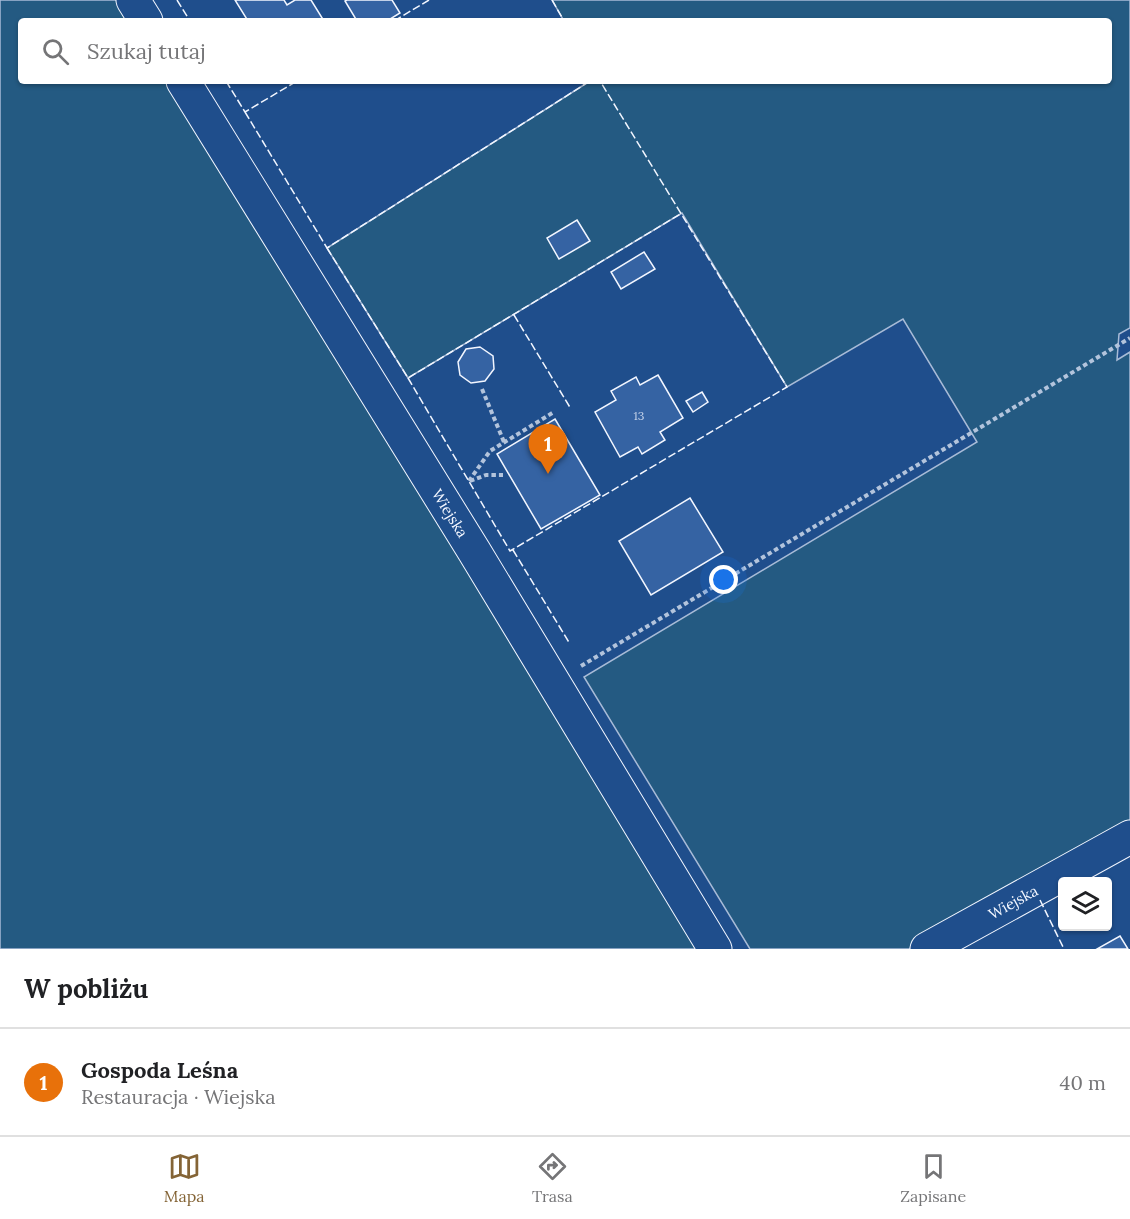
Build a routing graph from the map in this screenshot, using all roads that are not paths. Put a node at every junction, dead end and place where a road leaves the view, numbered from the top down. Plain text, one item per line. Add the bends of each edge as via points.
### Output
1 (133, 0) edge
2 (144, 18) edge
3 (185, 84) edge
4 (1130, 837) edge
5 (715, 949) edge
6 (927, 949) edge

1 - 2 street
3 - 5 street, Wiejska
4 - 6 street, Wiejska

